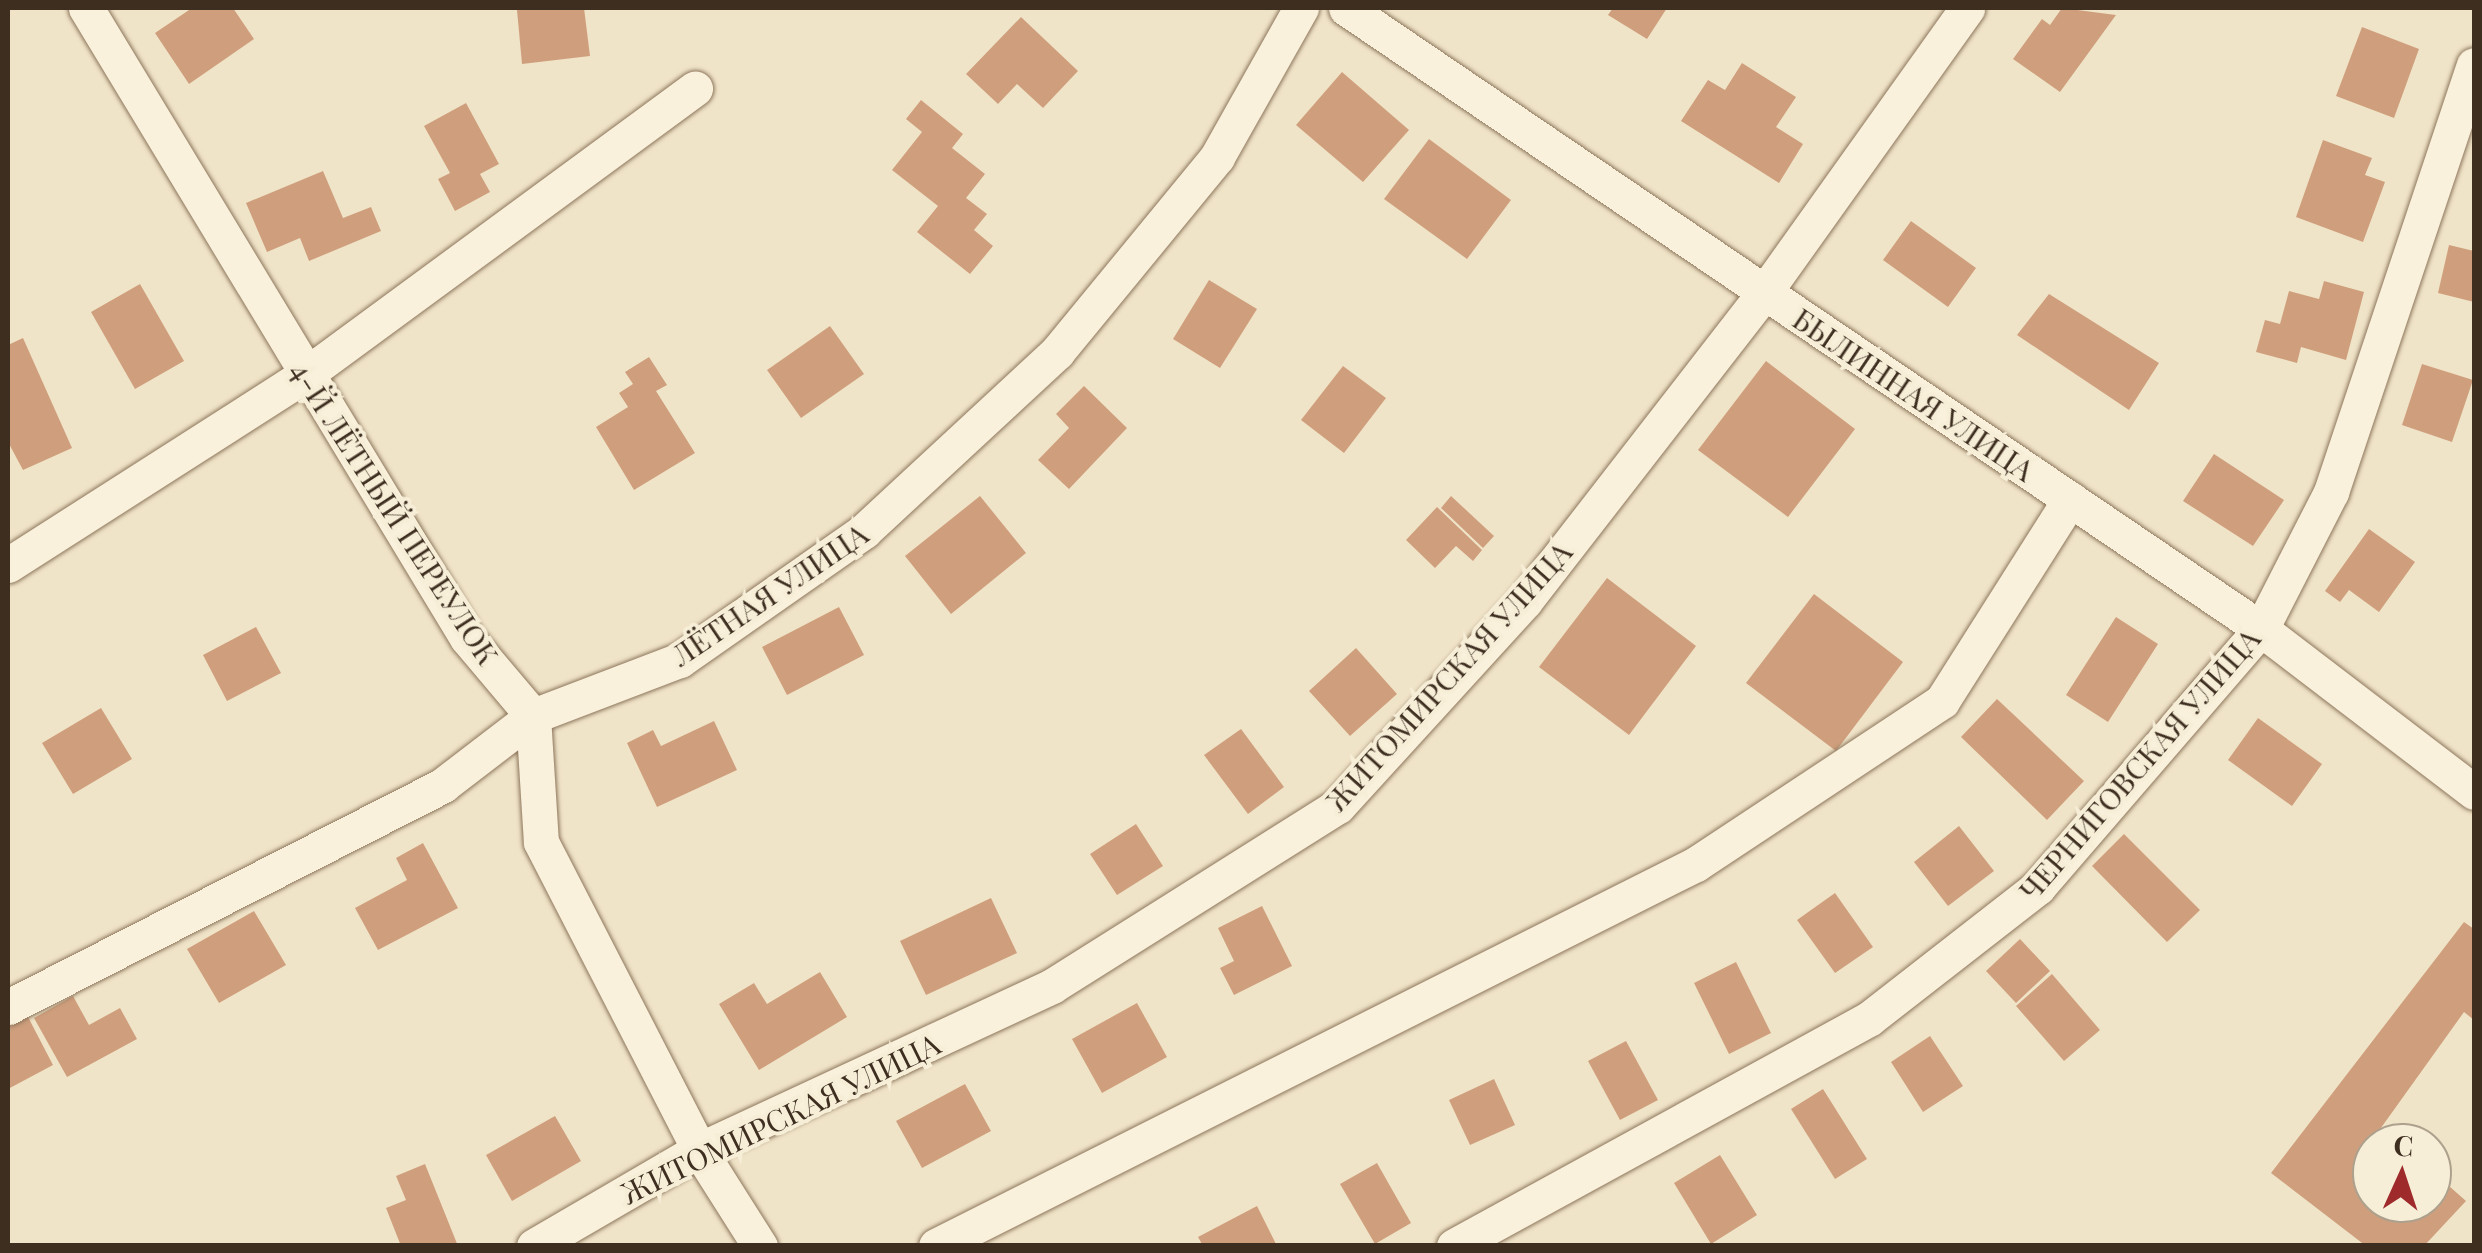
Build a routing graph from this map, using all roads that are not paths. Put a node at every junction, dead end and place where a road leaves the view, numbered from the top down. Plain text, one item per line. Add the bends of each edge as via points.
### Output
1 (86, 8) edge
2 (1300, 8) edge
3 (1346, 8) edge
4 (1967, 8) edge
5 (2474, 65) edge
6 (695, 88) dead end
7 (1764, 292) junction
8 (306, 375) junction
9 (2070, 499) junction
10 (8, 565) edge
11 (2261, 630) junction
12 (534, 716) junction
13 (2474, 792) edge
14 (8, 1007) edge
15 (699, 1150) junction
16 (534, 1246) edge
17 (760, 1246) edge
18 (936, 1246) edge
19 (1454, 1246) edge

1 - 8 street, 4-Й ЛЁТНЫЙ ПЕРЕУЛОК
2 - 12 street, ЛЁТНАЯ УЛИЦА via 1216,157 1057,352 864,532 680,660
3 - 7 street, БЫЛИННАЯ УЛИЦА
4 - 7 street, ЖИТОМИРСКАЯ УЛИЦА
5 - 11 street, ЧЕРНИГОВСКАЯ УЛИЦА via 2331,492
6 - 8 street
7 - 9 street, БЫЛИННАЯ УЛИЦА
7 - 15 street, ЖИТОМИРСКАЯ УЛИЦА via 1525,601 1338,806 1052,986
8 - 10 street
8 - 12 street, 4-Й ЛЁТНЫЙ ПЕРЕУЛОК via 467,638
9 - 11 street, БЫЛИННАЯ УЛИЦА
9 - 18 street via 1942,701 1713,853
11 - 13 street, БЫЛИННАЯ УЛИЦА
11 - 19 street, ЧЕРНИГОВСКАЯ УЛИЦА via 2038,887 1870,1018
12 - 14 street, ЛЁТНАЯ УЛИЦА via 443,785
12 - 15 street via 540,842
15 - 16 street, ЖИТОМИРСКАЯ УЛИЦА
15 - 17 street

